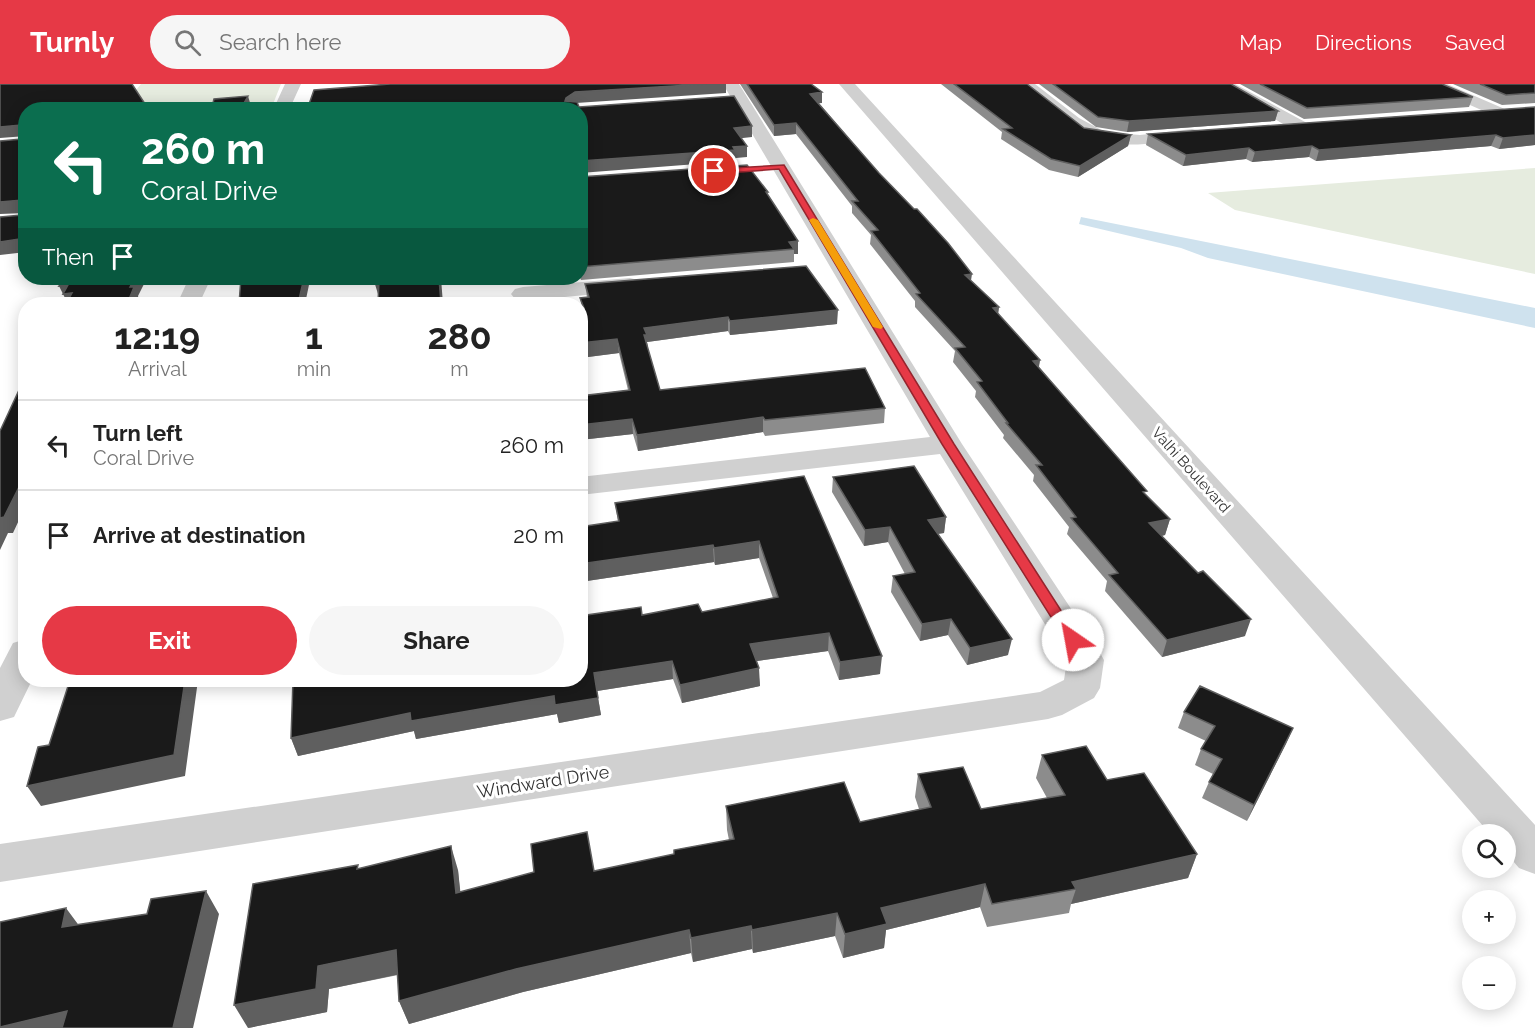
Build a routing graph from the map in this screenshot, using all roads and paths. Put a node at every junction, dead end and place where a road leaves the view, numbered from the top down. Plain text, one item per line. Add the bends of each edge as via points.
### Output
1 (293, 84) edge
2 (847, 84) edge
3 (1025, 84) edge
4 (1224, 84) edge
5 (1434, 84) edge
6 (730, 95) edge
7 (285, 102) edge
8 (1465, 115) edge
9 (1266, 129) edge
10 (1208, 133) edge
11 (652, 283) edge
12 (523, 294) dead end
13 (948, 444) junction
14 (588, 485) edge
15 (18, 669) edge
16 (0, 707) edge
17 (1535, 855) edge
18 (0, 863) edge

1 - 7 street
2 - 17 street, Valhi Boulevard
3 - 10 street via 1090,133 1080,139 1095,147 1113,147 1127,139
4 - 9 street via 1307,126
5 - 8 street via 1506,112
6 - 13 street via 829,268
11 - 12 street
13 - 14 street
13 - 18 street, Windward Drive via 1086,660 1081,688 1048,705
15 - 16 street

